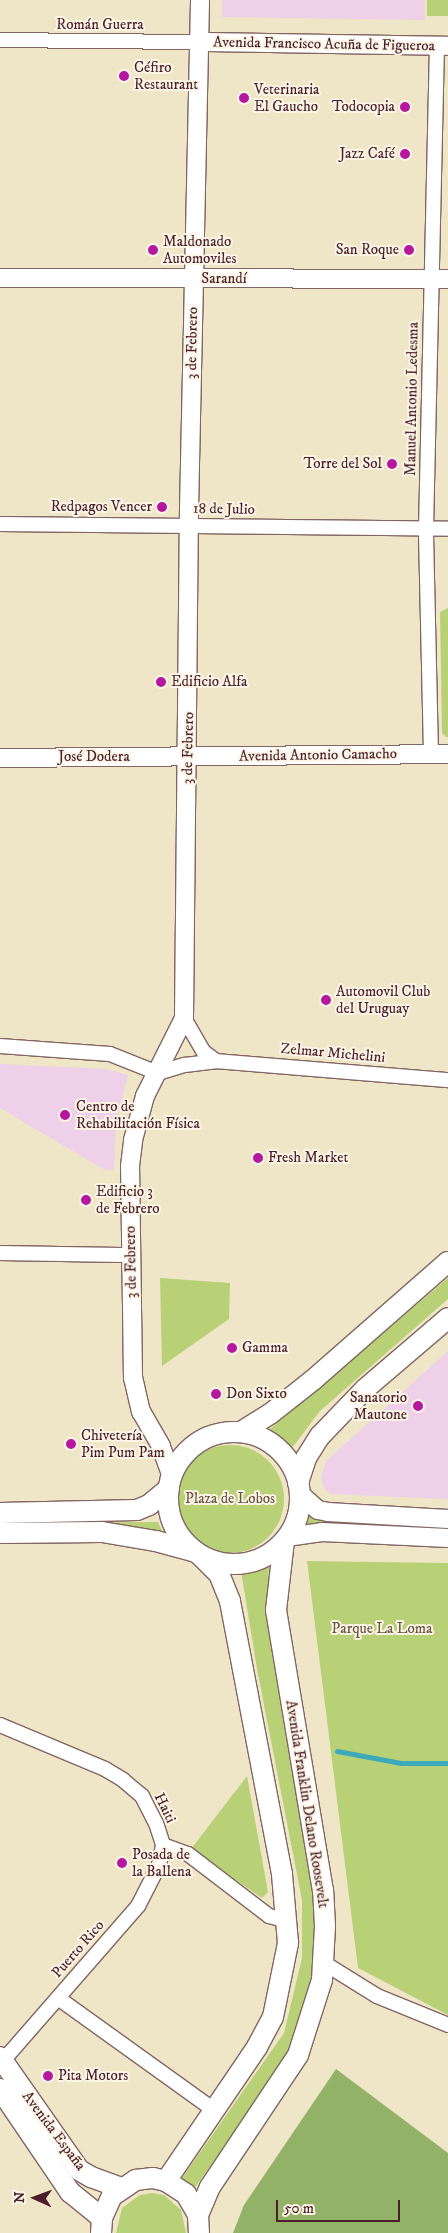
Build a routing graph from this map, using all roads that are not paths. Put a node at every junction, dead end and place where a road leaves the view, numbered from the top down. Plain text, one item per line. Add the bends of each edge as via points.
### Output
1 (200, 0) edge
2 (0, 40) edge
3 (199, 42) junction
4 (442, 46) edge
5 (0, 278) edge
6 (194, 279) junction
7 (430, 279) junction
8 (448, 279) edge
9 (0, 524) edge
10 (189, 524) junction
11 (426, 529) junction
12 (448, 529) edge
13 (440, 754) edge
14 (188, 757) junction
15 (0, 758) edge
16 (184, 1018) junction
17 (0, 1046) edge
18 (216, 1061) junction
19 (158, 1073) junction
20 (448, 1080) edge
21 (0, 1253) edge
22 (130, 1255) junction
23 (448, 1262) edge
24 (448, 1318) edge
25 (241, 1432) junction
26 (170, 1483) junction
27 (299, 1488) junction
28 (0, 1513) edge
29 (448, 1519) edge
30 (0, 1533) edge
31 (448, 1538) edge
32 (285, 1539) junction
33 (198, 1554) junction
34 (0, 1725) edge
35 (163, 1846) junction
36 (288, 1921) junction
37 (324, 1963) junction
38 (58, 1998) junction
39 (448, 2025) edge
40 (1, 2061) edge
41 (0, 2088) edge
42 (214, 2110) junction
43 (166, 2180) junction
44 (121, 2188) junction
45 (199, 2224) edge
46 (102, 2226) edge

1 - 3 street, 3 de Febrero
2 - 3 street, Román Guerra
3 - 4 street, Avenida Francisco Acuña de Figueroa
3 - 6 street, 3 de Febrero
4 - 7 street, Manuel Antonio Ledesma
5 - 6 street, Sarandí
6 - 7 street, Sarandí
6 - 10 street, 3 de Febrero
7 - 8 street, Sarandí
7 - 11 street, Manuel Antonio Ledesma
9 - 10 street, 18 de Julio
10 - 11 street, 18 de Julio
10 - 14 street, 3 de Febrero
11 - 12 street, 18 de Julio
11 - 13 street, Manuel Antonio Ledesma
13 - 14 street, Avenida Antonio Camacho
14 - 15 street, José Dodera
14 - 16 street, 3 de Febrero
16 - 18 street via 204,1052
16 - 19 street, 3 de Febrero
17 - 19 street via 110,1054
18 - 19 street, Zelmar Michelini
18 - 20 street, Zelmar Michelini
19 - 22 street, 3 de Febrero via 145,1096 133,1140
21 - 22 street
22 - 26 street, 3 de Febrero via 135,1393 145,1421 164,1451
23 - 25 main road via 313,1380
24 - 27 main road via 365,1389 320,1436 306,1458
25 - 26 main road via 220,1433 200,1441 186,1452
25 - 27 main road via 271,1443 283,1454
26 - 28 main road via 149,1505 137,1510
26 - 33 main road via 172,1521 184,1541
27 - 29 street via 318,1510
27 - 32 main road via 298,1512
30 - 33 main road via 102,1532 156,1541
31 - 32 street via 322,1532
32 - 33 main road via 270,1553 254,1561 218,1562
32 - 37 main road, Avenida Franklin Delano Roosevelt via 276,1610 323,1891
33 - 36 main road via 219,1574 230,1601
34 - 35 street, Haiti via 104,1768 124,1780 142,1796
35 - 36 street, Haiti via 188,1854 269,1916
35 - 38 street, Puerto Rico via 158,1865 138,1906
36 - 42 main road via 286,1961 273,2017 257,2047
37 - 39 street via 377,1996
37 - 45 main road, Avenida Franklin Delano Roosevelt via 322,1980 298,2056 210,2187
38 - 40 street, Puerto Rico
38 - 42 street
40 - 44 main road, Avenida España via 79,2170 91,2178
41 - 46 main road, Avenida España via 70,2192
42 - 43 main road
43 - 44 main road via 136,2180
43 - 45 main road via 186,2194
44 - 46 main road via 112,2196

